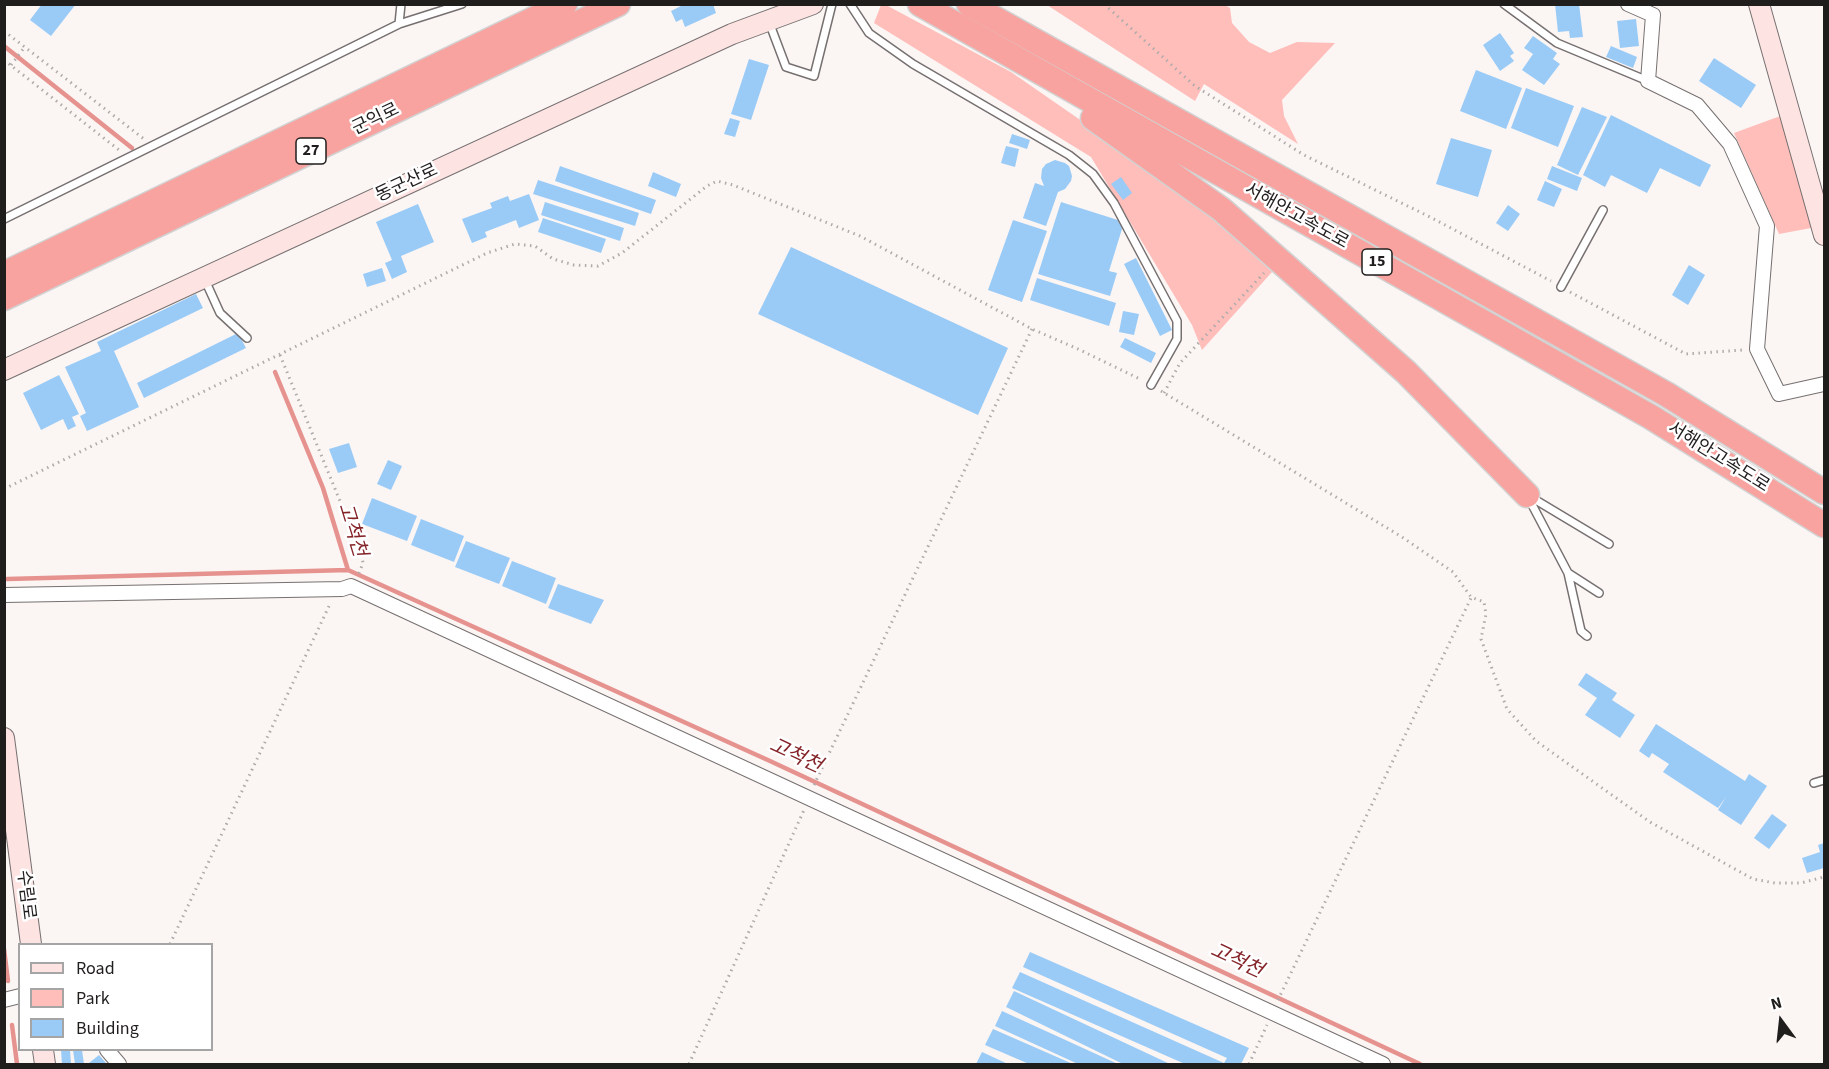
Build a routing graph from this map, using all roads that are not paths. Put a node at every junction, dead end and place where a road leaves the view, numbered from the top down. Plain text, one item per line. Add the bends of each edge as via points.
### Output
1 (401, 4) edge
2 (462, 4) edge
3 (565, 4) edge
4 (618, 4) edge
5 (813, 4) edge
6 (831, 4) edge
7 (850, 4) edge
8 (969, 4) edge
9 (1504, 4) edge
10 (1628, 4) edge
11 (1759, 4) edge
12 (922, 6) edge
13 (768, 21) junction
14 (399, 24) junction
15 (991, 45) junction
16 (1648, 81) junction
17 (1603, 210) dead end
18 (4, 219) edge
19 (1824, 236) edge
20 (4, 274) edge
21 (204, 278) junction
22 (1561, 286) road end
23 (4, 298) edge
24 (248, 338) dead end
25 (4, 370) edge
26 (1824, 384) edge
27 (1151, 385) road end
28 (1824, 492) edge
29 (1527, 495) junction
30 (1824, 525) edge
31 (1609, 544) dead end
32 (1568, 573) junction
33 (1599, 593) dead end
34 (4, 595) edge
35 (1587, 636) dead end
36 (4, 738) edge
37 (1824, 780) edge
38 (1814, 783) dead end
39 (31, 943) edge
40 (107, 1051) edge
41 (119, 1065) edge
42 (1383, 1065) edge

1 - 14 lane
2 - 14 lane
3 - 20 highway, 군익로 / 27
4 - 23 highway, 군익로 / 27
5 - 13 street, 동군산로
6 - 13 lane via 814,76 786,67
7 - 27 lane via 869,33 904,58 1069,155 1093,174 1114,203 1177,321 1177,339
8 - 28 highway, 서해안고속도로 / 15 via 1666,394
9 - 16 lane via 1557,43
10 - 16 street via 1653,15
11 - 19 street
12 - 15 highway, 서해안고속도로 / 15
13 - 21 street, 동군산로 via 732,34
14 - 18 lane
15 - 29 highway via 1221,209 1406,372
15 - 30 highway, 서해안고속도로 / 15 via 1652,417
16 - 26 street via 1697,105 1730,144 1767,226 1757,349 1779,394
17 - 22 lane
21 - 24 lane via 220,313
21 - 25 street, 동군산로
29 - 31 lane
29 - 32 lane
32 - 33 lane
32 - 35 lane via 1581,631
34 - 42 street via 351,586 810,795
36 - 39 street, 수림로
37 - 38 lane
40 - 41 street

